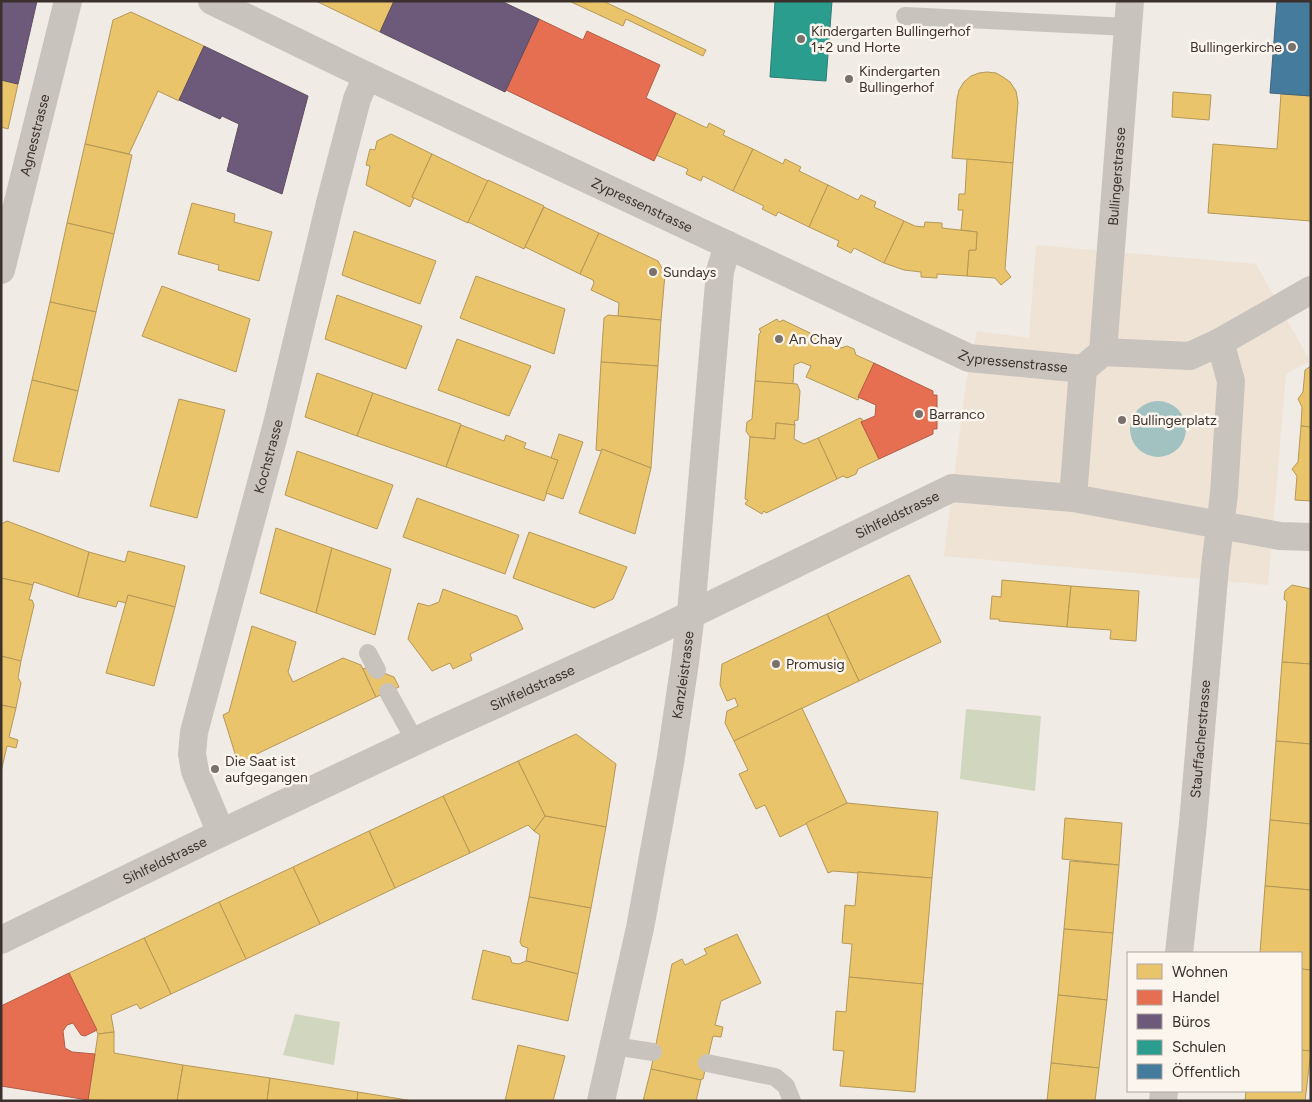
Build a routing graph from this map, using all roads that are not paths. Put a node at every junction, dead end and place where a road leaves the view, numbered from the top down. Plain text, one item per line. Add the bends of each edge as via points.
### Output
1 (68, 1) edge
2 (212, 1) edge
3 (1129, 14) edge
4 (905, 16) dead end
5 (367, 76) junction
6 (728, 245) junction
7 (1, 270) edge
8 (1311, 290) edge
9 (1220, 342) junction
10 (1093, 360) junction
11 (1073, 498) junction
12 (1220, 526) junction
13 (1301, 537) edge
14 (691, 613) junction
15 (368, 653) dead end
16 (377, 670) dead end
17 (388, 692) dead end
18 (415, 741) junction
19 (221, 833) junction
20 (1, 940) edge
21 (1179, 952) edge
22 (614, 1046) junction
23 (653, 1052) dead end
24 (707, 1063) dead end
25 (601, 1101) edge
26 (792, 1101) edge

1 - 7 street, Agnesstrasse
2 - 5 street, Zypressenstrasse
3 - 4 lane
3 - 10 street, Bullingerstrasse
5 - 6 street, Zypressenstrasse
5 - 19 street, Kochstrasse via 357,99 277,424 194,732 192,754 195,771
6 - 10 street, Zypressenstrasse via 969,358
6 - 14 street, Kanzleistrasse via 720,271
8 - 9 street
9 - 10 street via 1190,356
9 - 12 street via 1231,381
10 - 11 street
11 - 12 street
11 - 14 street, Sihlfeldstrasse via 952,488
12 - 13 street
12 - 21 street, Stauffacherstrasse
14 - 18 street, Sihlfeldstrasse
14 - 22 street, Kanzleistrasse via 670,763 640,928
15 - 16 lane
17 - 18 lane
18 - 19 street, Sihlfeldstrasse
19 - 20 street, Sihlfeldstrasse
22 - 23 lane
22 - 25 street, Kanzleistrasse
24 - 26 lane via 775,1077 786,1086

